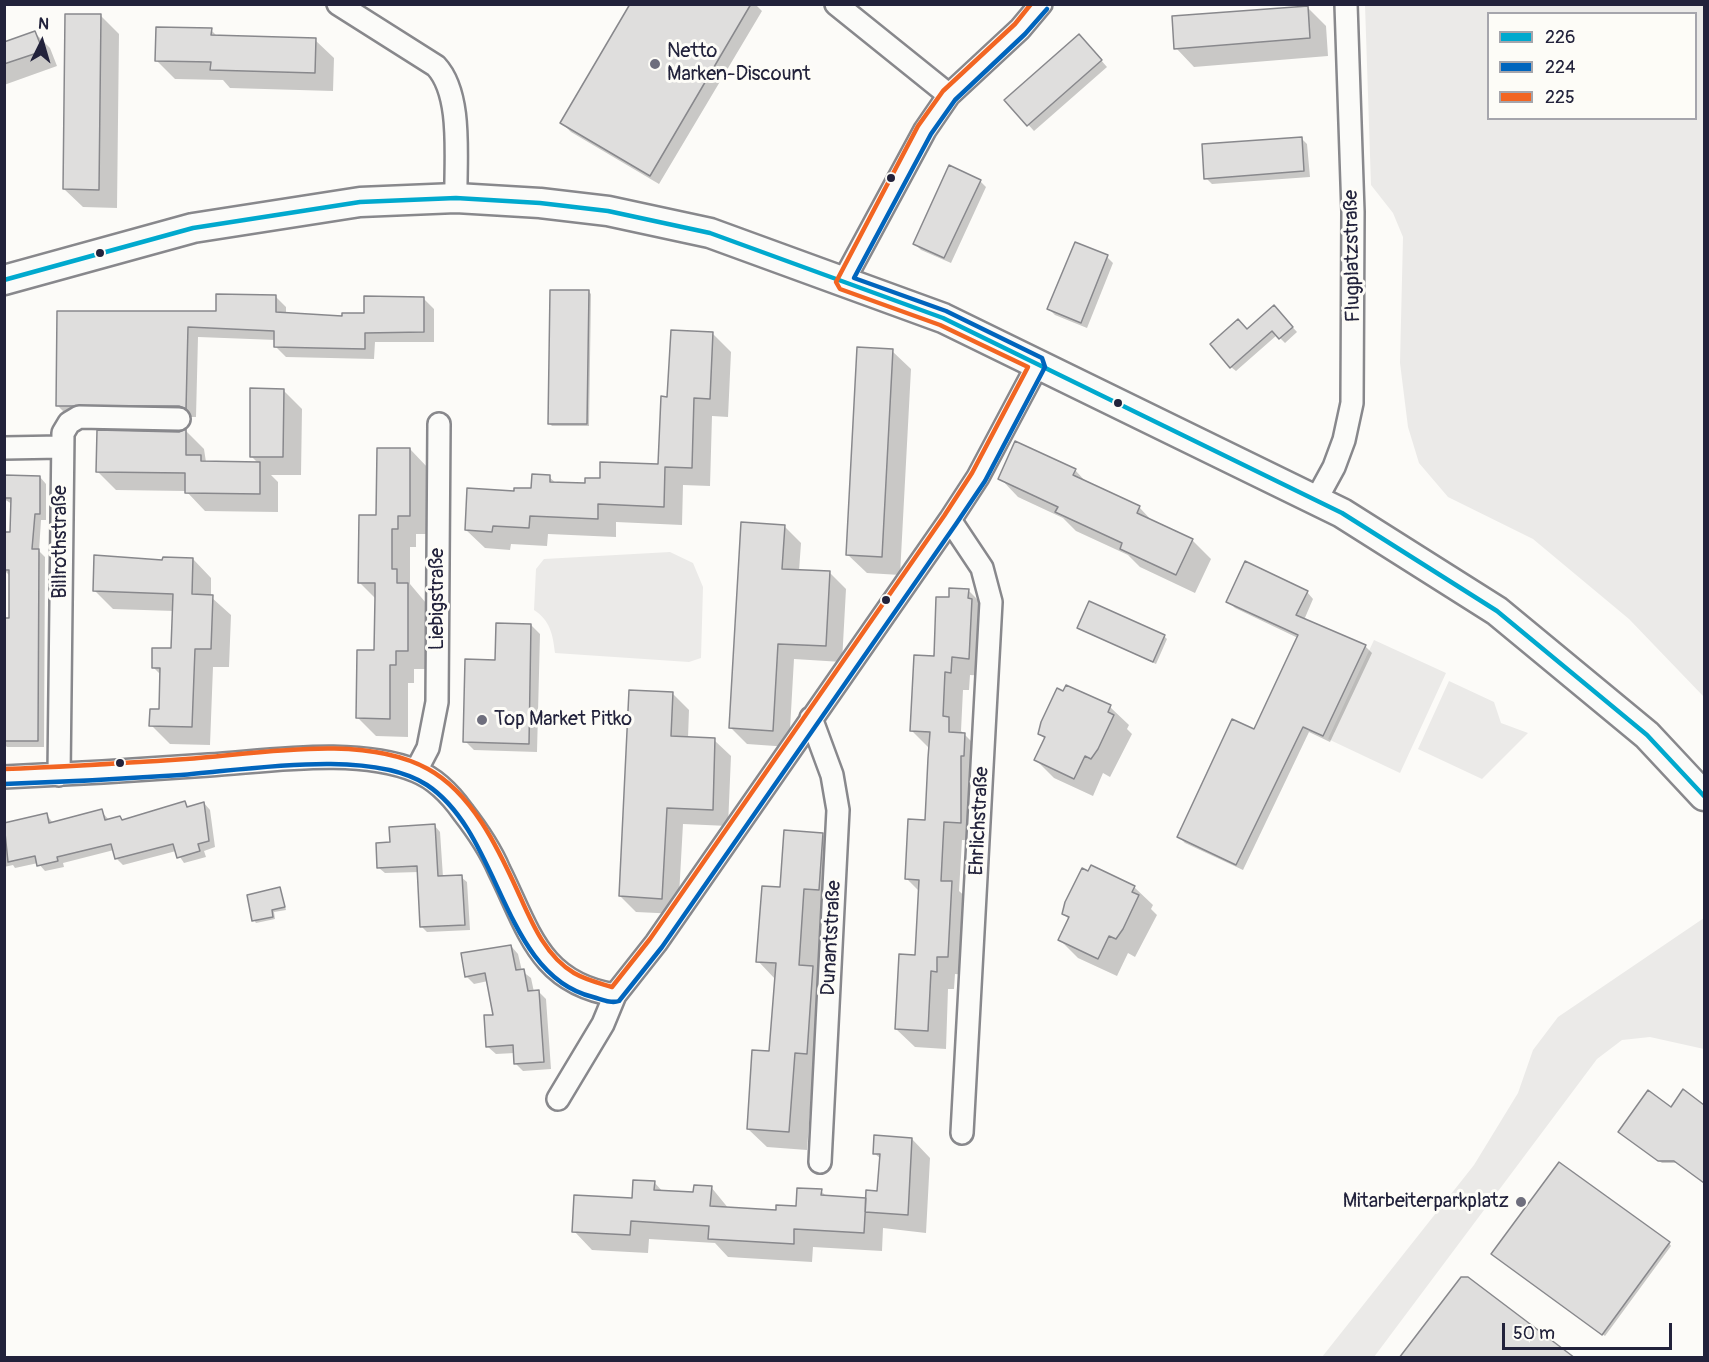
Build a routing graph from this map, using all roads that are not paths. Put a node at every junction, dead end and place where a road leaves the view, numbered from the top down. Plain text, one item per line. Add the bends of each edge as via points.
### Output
1 (338, 4) edge
2 (836, 4) edge
3 (1041, 4) edge
4 (1346, 4) edge
5 (949, 95) junction
6 (456, 198) junction
7 (4, 280) edge
8 (843, 282) junction
9 (1038, 364) junction
10 (179, 419) dead end
11 (438, 424) dead end
12 (61, 447) junction
13 (4, 448) edge
14 (1316, 500) junction
15 (950, 520) junction
16 (810, 718) junction
17 (416, 771) junction
18 (59, 775) junction
19 (4, 777) edge
20 (1704, 796) edge
21 (615, 995) junction
22 (558, 1099) dead end
23 (962, 1133) dead end
24 (820, 1162) dead end

1 - 6 street via 446,76 453,112
2 - 5 street
3 - 5 street via 1020,29
4 - 14 street, Flugplatzstraße via 1353,212 1352,403 1338,458
5 - 8 street via 925,130
6 - 7 main road via 360,202 272,214 134,243
6 - 8 main road via 619,213 710,233
8 - 9 main road via 943,318
9 - 14 main road
9 - 15 street via 978,477
10 - 12 street, Billrothstraße via 79,417 63,433
11 - 17 street, Liebigstraße via 437,702 428,748
12 - 13 street
12 - 18 street, Billrothstraße
14 - 20 main road via 1497,611 1647,735
15 - 16 street
15 - 23 street, Ehrlichstraße via 981,568 991,602
16 - 21 street via 656,943
16 - 24 street, Dunantstraße via 832,775 838,810
17 - 18 street via 360,759 294,759
17 - 21 street via 438,784 476,829 542,956 565,978 585,988
18 - 19 street
21 - 22 street via 603,1024

